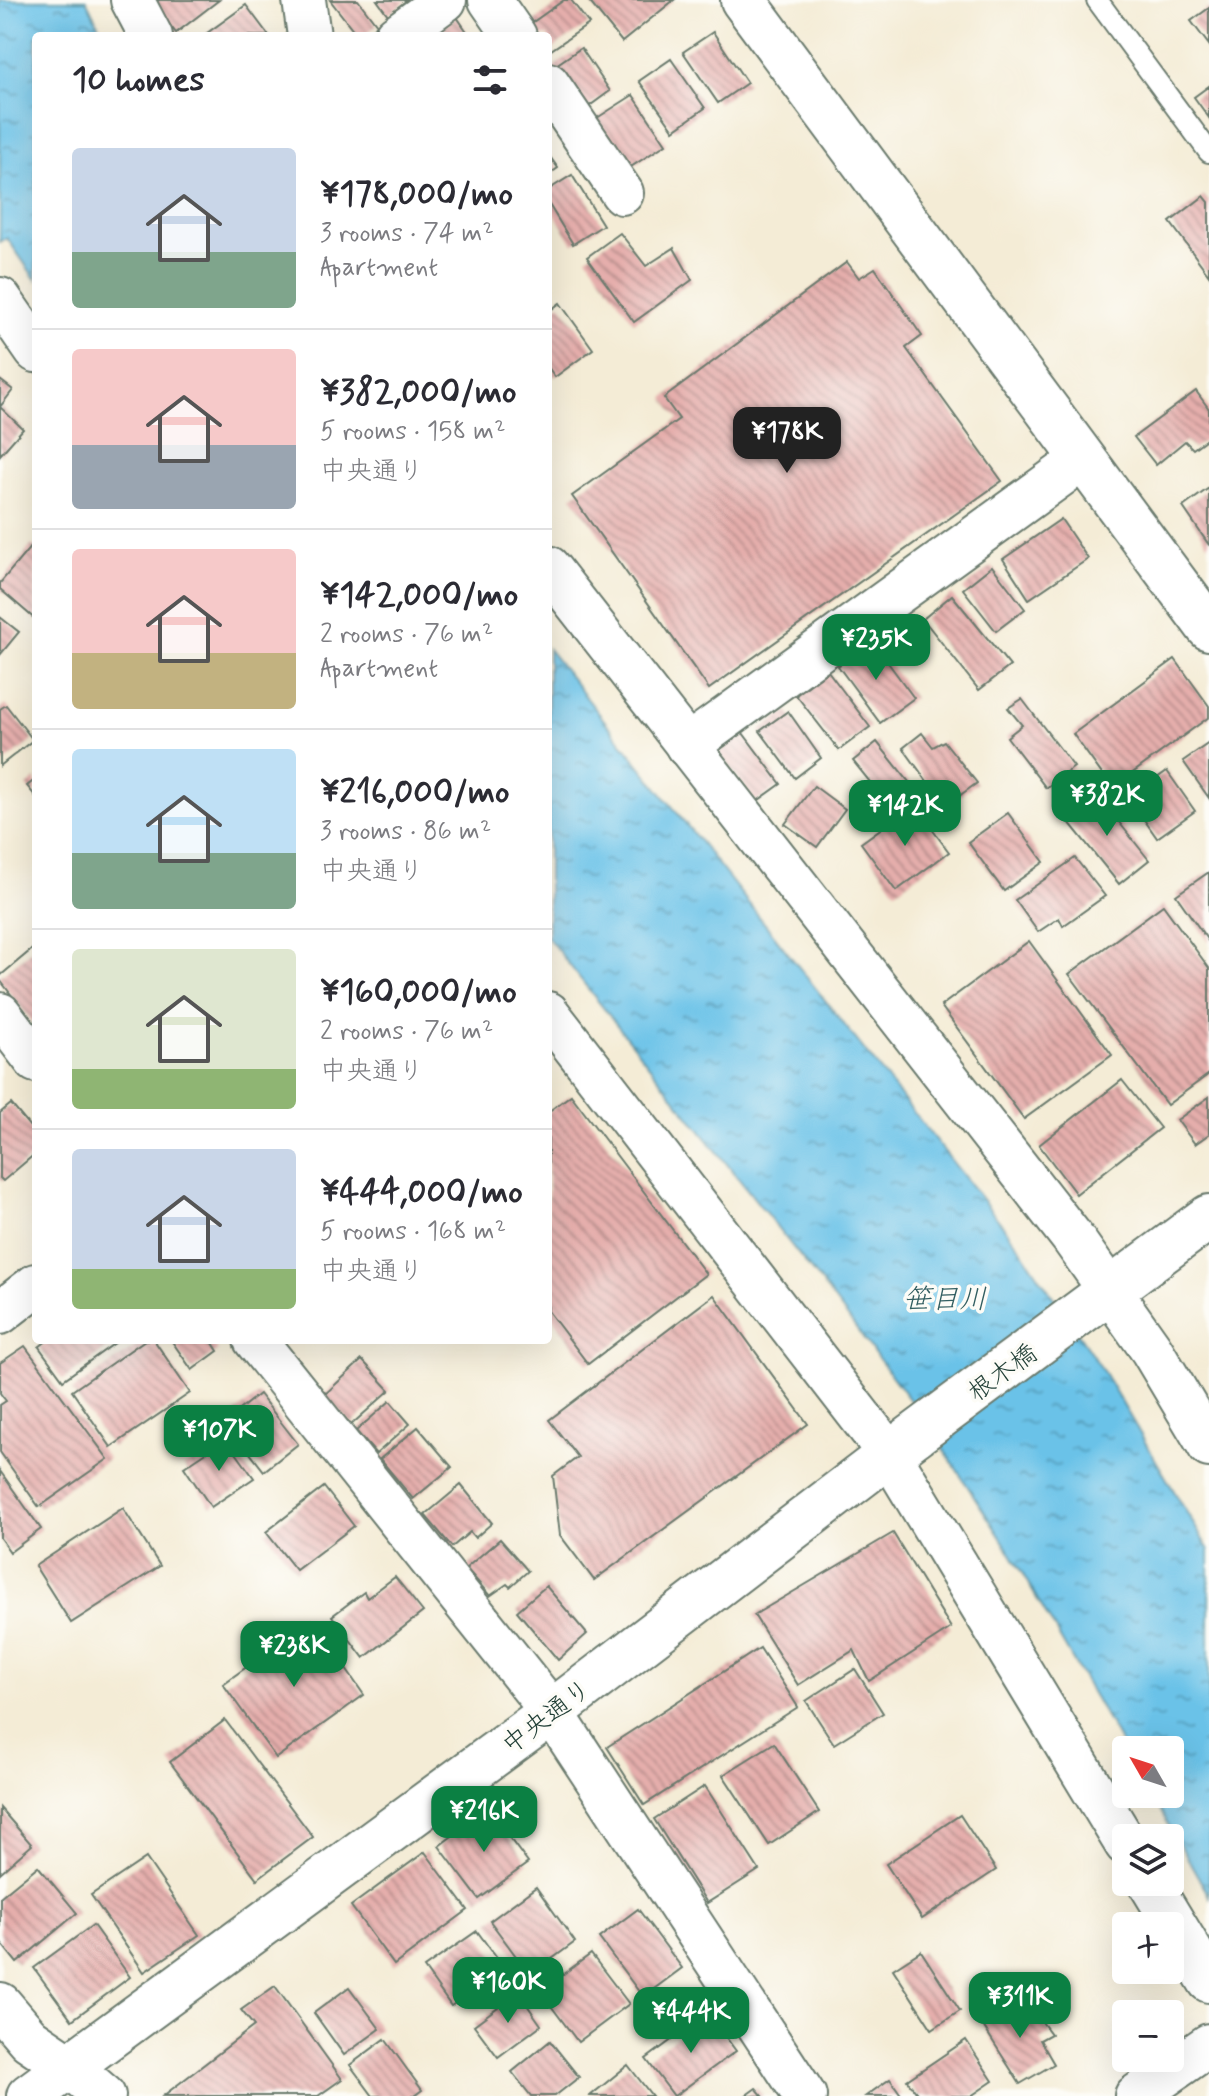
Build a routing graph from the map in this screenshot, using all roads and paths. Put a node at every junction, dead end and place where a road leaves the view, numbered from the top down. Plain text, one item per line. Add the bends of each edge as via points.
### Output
1 (132, 0) edge
2 (304, 0) edge
3 (445, 0) edge
4 (490, 0) edge
5 (743, 0) edge
6 (1097, 0) edge
7 (149, 32) edge
8 (308, 32) edge
9 (401, 32) edge
10 (512, 32) edge
11 (552, 90) edge
12 (1209, 152) edge
13 (622, 193) dead end
14 (0, 299) edge
15 (32, 345) edge
16 (1083, 459) junction
17 (552, 572) edge
18 (1209, 628) edge
19 (687, 746) junction
20 (0, 1014) edge
21 (552, 1018) edge
22 (32, 1056) edge
23 (1209, 1217) edge
24 (32, 1288) edge
25 (1105, 1296) junction
26 (0, 1313) edge
27 (258, 1344) edge
28 (1209, 1446) edge
29 (897, 1449) junction
30 (552, 1712) junction
31 (1114, 1824) edge
32 (1157, 1896) edge
33 (1209, 1981) edge
34 (0, 2005) edge
35 (1209, 2045) edge
36 (69, 2066) junction
37 (29, 2096) edge
38 (104, 2096) edge
39 (805, 2096) edge
40 (1136, 2096) edge

1 - 7 street
2 - 8 street
3 - 9 street
4 - 10 street
5 - 16 street
6 - 12 lane
11 - 13 street
14 - 15 street
16 - 18 street
16 - 19 street
17 - 19 street
19 - 25 street via 1071,1236
20 - 22 street
21 - 29 street
23 - 25 street
24 - 26 street
25 - 28 street via 1151,1349
25 - 29 street, 根木橋
27 - 30 street
29 - 30 street, 中央通り
29 - 31 street
30 - 36 street, 中央通り
30 - 39 street
32 - 33 street
34 - 36 street via 29,2039
35 - 40 street
36 - 37 street, 中央通り
36 - 38 street

